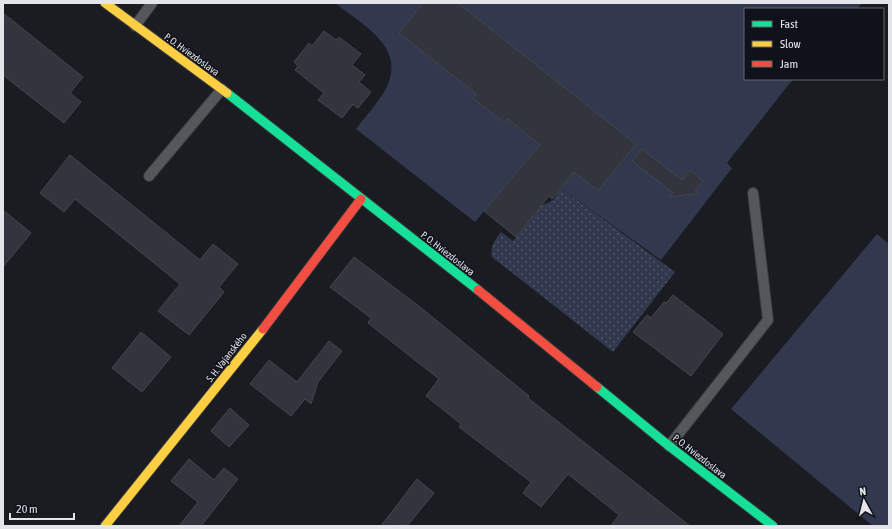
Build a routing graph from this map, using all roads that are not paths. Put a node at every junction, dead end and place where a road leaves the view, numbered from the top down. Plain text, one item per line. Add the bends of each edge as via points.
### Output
1 (105, 3) edge
2 (152, 3) edge
3 (135, 26) junction
4 (222, 90) junction
5 (149, 176) dead end
6 (753, 193) dead end
7 (361, 199) junction
8 (669, 446) junction
9 (106, 526) edge
10 (773, 526) edge

1 - 3 street, P. O. Hviezdoslava
2 - 3 lane
3 - 4 street, P. O. Hviezdoslava
4 - 5 lane
4 - 7 street, P. O. Hviezdoslava
6 - 8 lane via 768,320
7 - 8 street, P. O. Hviezdoslava via 442,261
7 - 9 street, S. H. Vajanského via 264,327
8 - 10 street, P. O. Hviezdoslava

